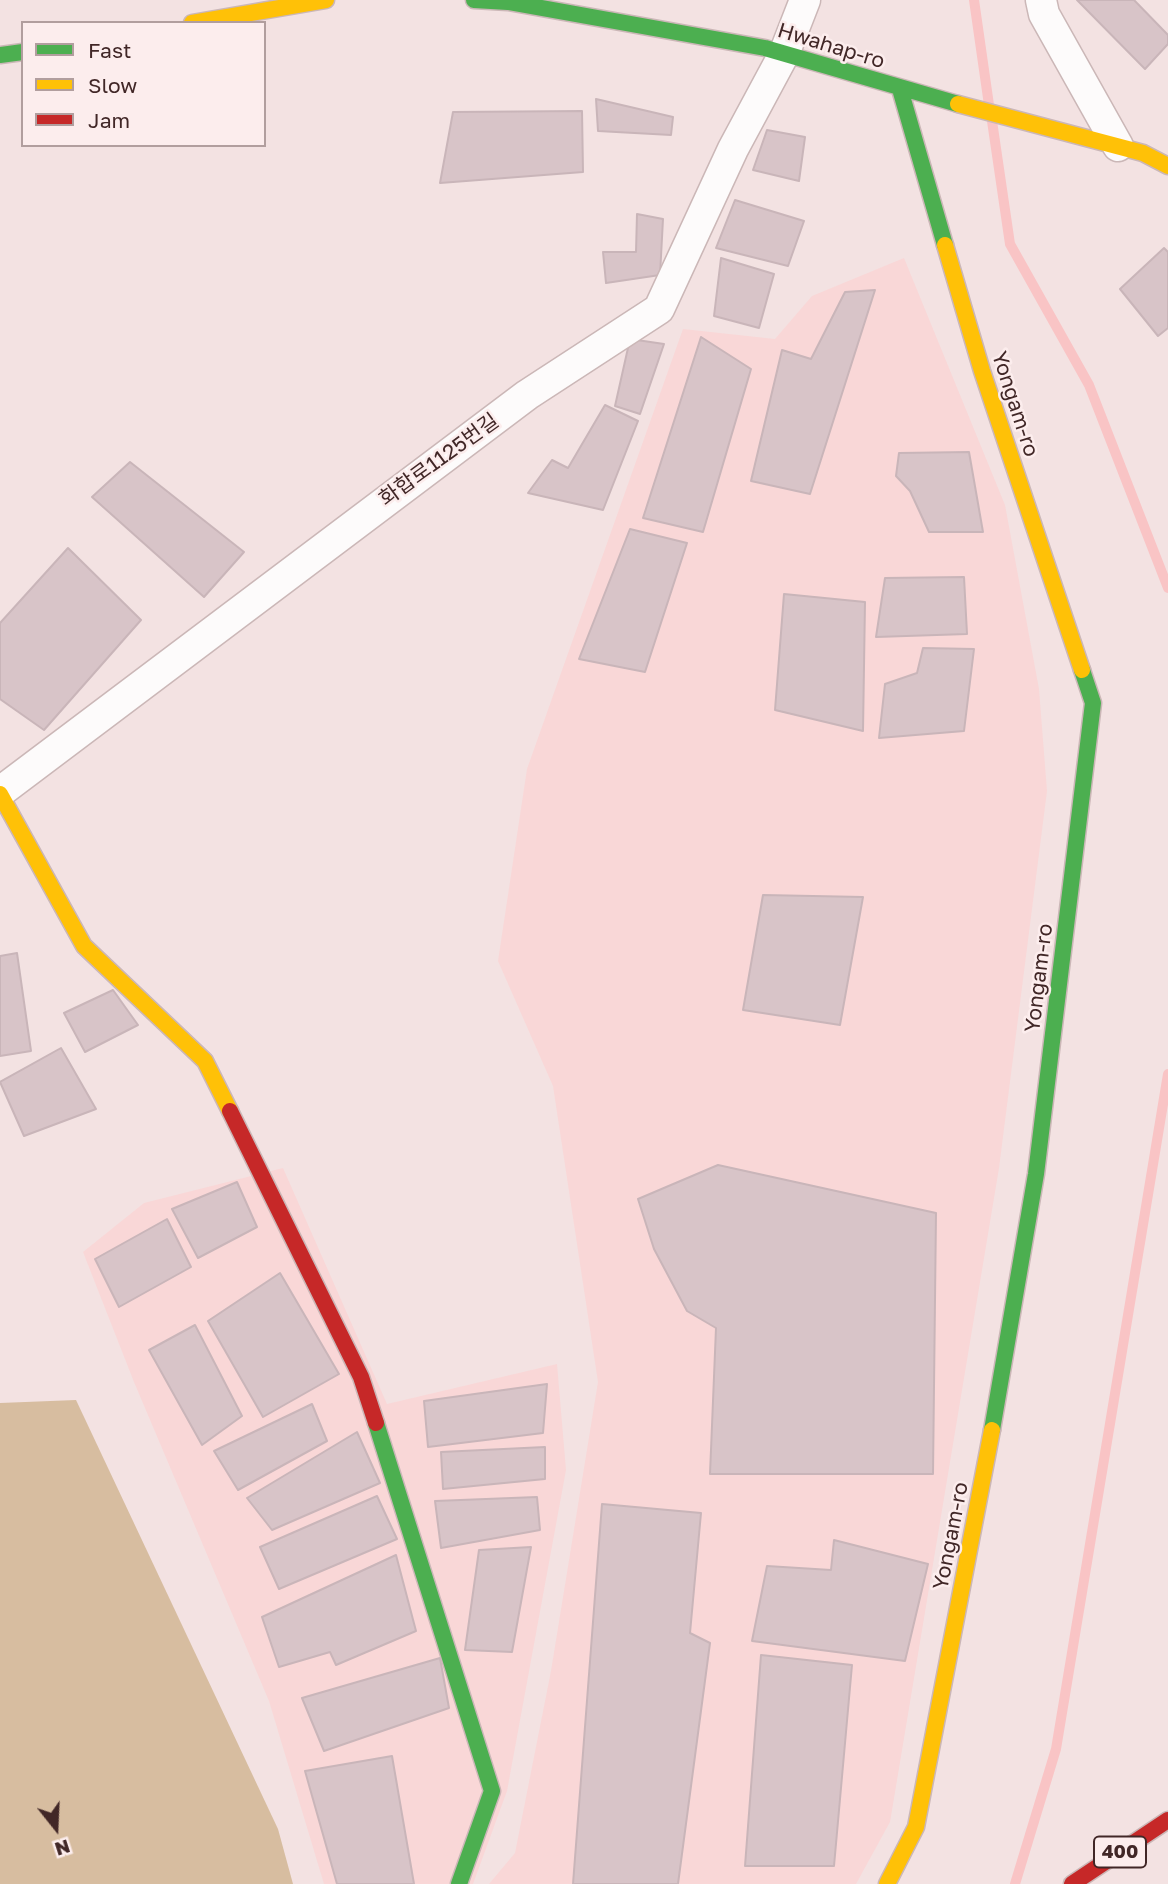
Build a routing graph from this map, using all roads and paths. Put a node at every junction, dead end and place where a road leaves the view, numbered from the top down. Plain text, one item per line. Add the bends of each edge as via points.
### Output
1 (326, 0) edge
2 (474, 0) edge
3 (805, 0) edge
4 (1041, 0) edge
5 (204, 21) edge
6 (21, 52) edge
7 (784, 54) junction
8 (0, 55) edge
9 (900, 89) junction
10 (1118, 146) junction
11 (1168, 166) edge
12 (0, 793) edge
13 (1168, 1820) edge
14 (459, 1884) edge
15 (887, 1884) edge
16 (1072, 1884) edge

1 - 5 main road
2 - 7 main road, Hwahap-ro via 508,2
3 - 7 street, 화합로1125번길
4 - 10 street via 1044,14
6 - 8 main road
7 - 9 main road, Hwahap-ro
7 - 12 street, 화합로1125번길 via 733,149 659,309 527,395
9 - 10 main road, Hwahap-ro
9 - 15 main road, Yongam-ro via 982,370 1093,703 1036,1174 977,1517 916,1827
10 - 11 main road, Hwahap-ro
12 - 14 main road via 84,946 205,1060 361,1377 492,1791
13 - 16 main road, 400

